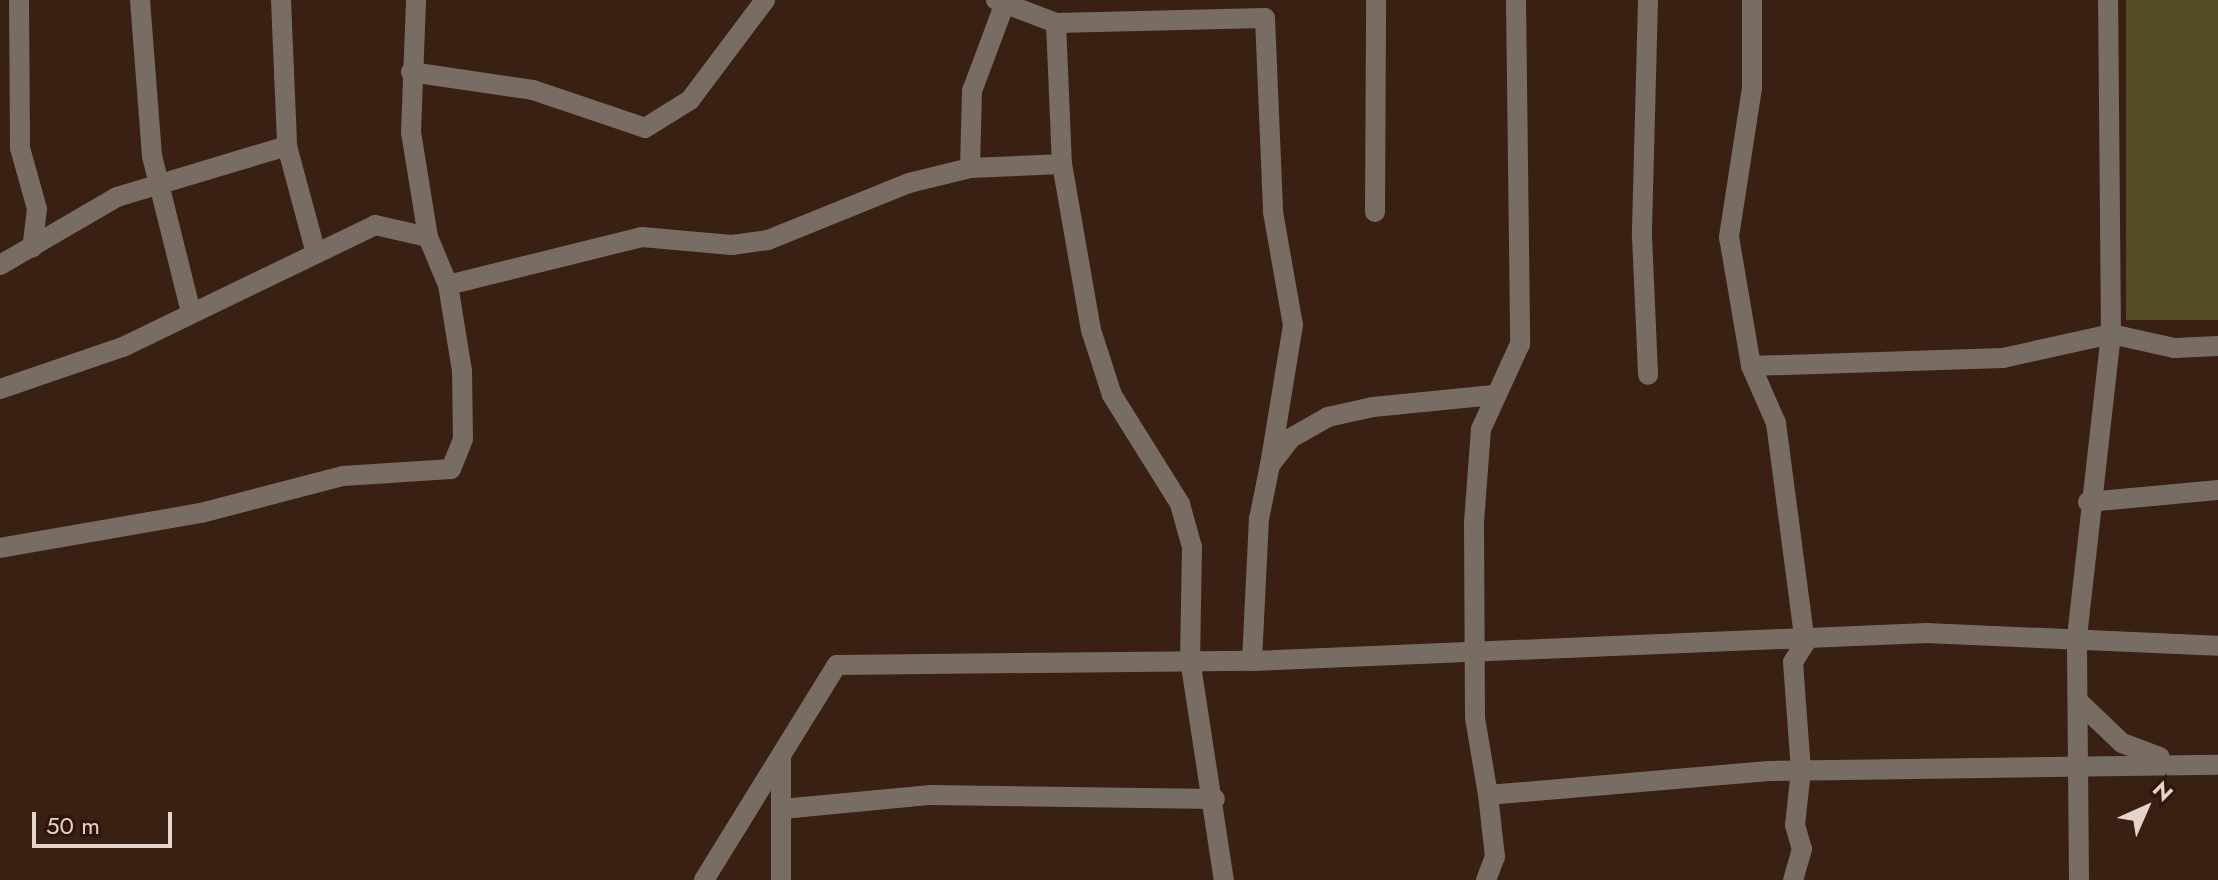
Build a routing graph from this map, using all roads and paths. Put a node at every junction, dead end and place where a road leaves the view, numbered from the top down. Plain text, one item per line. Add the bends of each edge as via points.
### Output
1 (19, 0) edge
2 (140, 0) edge
3 (281, 0) edge
4 (416, 0) edge
5 (765, 0) edge
6 (1376, 0) edge
7 (1516, 0) edge
8 (1648, 0) edge
9 (1752, 0) edge
10 (2108, 0) edge
11 (1002, 2) edge
12 (1056, 23) junction
13 (8, 43) edge
14 (411, 72) junction
15 (287, 146) junction
16 (10, 151) edge
17 (1062, 164) junction
18 (970, 168) junction
19 (157, 183) junction
20 (1375, 212) dead end
21 (428, 237) junction
22 (32, 248) junction
23 (315, 250) junction
24 (0, 265) edge
25 (448, 285) junction
26 (191, 313) junction
27 (2111, 334) junction
28 (2218, 346) edge
29 (1751, 366) junction
30 (1648, 375) dead end
31 (0, 389) edge
32 (1493, 395) junction
33 (1270, 465) junction
34 (2218, 490) edge
35 (2088, 502) junction
36 (0, 548) edge
37 (2077, 637) junction
38 (1805, 643) junction
39 (2218, 646) edge
40 (1479, 652) junction
41 (1190, 659) junction
42 (1252, 661) junction
43 (2079, 702) junction
44 (781, 759) junction
45 (2173, 761) junction
46 (2081, 765) junction
47 (2218, 765) edge
48 (1801, 770) junction
49 (1488, 795) junction
50 (1215, 799) junction
51 (782, 809) junction
52 (704, 880) edge
53 (781, 880) edge
54 (1224, 880) edge
55 (1486, 880) edge
56 (1793, 880) edge
57 (2079, 880) edge

1 - 13 street
2 - 19 street
3 - 15 street
4 - 14 street
5 - 14 street via 690,100 645,128 533,90
6 - 20 street
7 - 32 street via 1520,344
8 - 30 street via 1642,236
9 - 29 street via 1752,88 1729,237
10 - 27 street
11 - 12 street
11 - 18 street via 972,91
12 - 17 street
12 - 33 street via 1265,18 1273,212 1293,325
13 - 16 street
14 - 21 street via 411,132
15 - 19 street
15 - 23 street
16 - 22 street via 37,209
17 - 18 street
17 - 41 street via 1091,330 1112,395 1180,504 1192,547
18 - 25 street via 909,183 768,240 732,245 642,237
19 - 22 street via 117,197
19 - 26 street
21 - 23 street via 389,223
21 - 25 street
22 - 24 street
23 - 26 street
25 - 36 street via 465,407 460,455 451,469 343,476 201,513
26 - 31 street via 123,347
27 - 28 street via 2174,348
27 - 29 street via 2003,358
27 - 35 street
29 - 38 street via 1776,423
32 - 33 street via 1328,417 1291,438
32 - 40 street via 1476,471
33 - 42 street via 1259,519
34 - 35 street
35 - 37 street
37 - 38 street via 1926,633
37 - 39 street
37 - 43 street
38 - 40 street
38 - 48 street via 1793,662
40 - 42 street
40 - 49 street via 1475,718
41 - 42 street
41 - 44 street via 837,665
41 - 50 street
43 - 45 street via 2122,743
43 - 46 street
44 - 51 street
44 - 52 street
45 - 46 street
45 - 47 street
46 - 48 street
46 - 57 street
48 - 49 street
48 - 56 street via 1795,825 1802,849
49 - 55 street via 1495,857
50 - 51 street via 931,795
50 - 54 street
51 - 53 street

